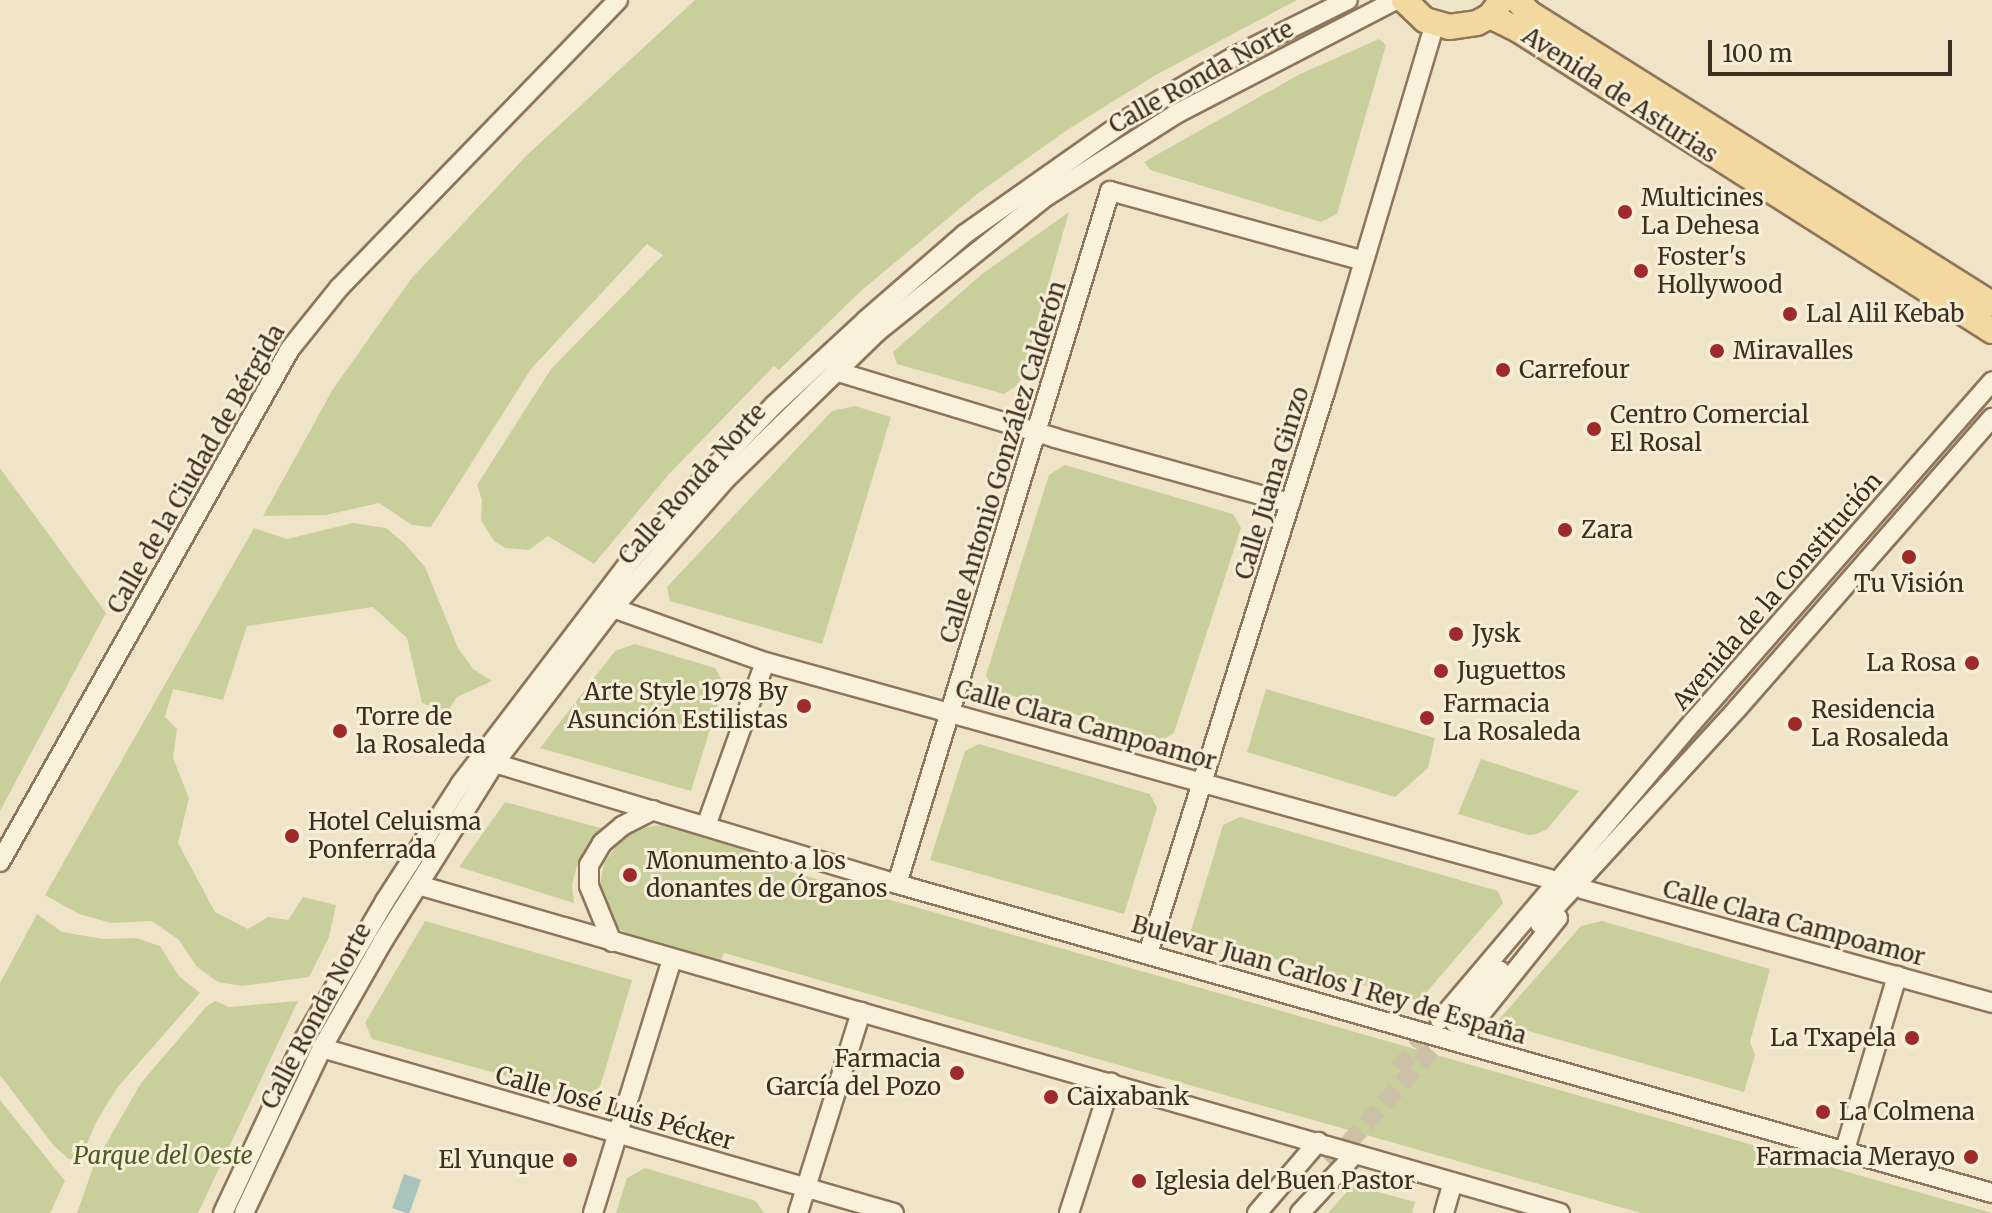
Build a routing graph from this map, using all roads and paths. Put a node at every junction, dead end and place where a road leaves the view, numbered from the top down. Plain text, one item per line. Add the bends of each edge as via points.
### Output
1 (618, 0) edge
2 (1348, 0) edge
3 (1396, 0) edge
4 (1404, 0) edge
5 (1517, 0) edge
6 (1496, 8) edge
7 (1435, 24) junction
8 (1103, 160) junction
9 (1110, 191) junction
10 (1364, 261) junction
11 (1992, 304) edge
12 (1992, 331) edge
13 (835, 371) junction
14 (1992, 381) edge
15 (1992, 418) edge
16 (1037, 433) junction
17 (1290, 503) junction
18 (613, 608) junction
19 (765, 662) junction
20 (952, 712) junction
21 (487, 761) junction
22 (1204, 782) junction
23 (653, 810) junction
24 (706, 826) junction
25 (1609, 837) junction
26 (0, 862) edge
27 (1550, 879) junction
28 (897, 884) junction
29 (418, 885) junction
30 (1582, 889) junction
31 (612, 942) junction
32 (1148, 954) junction
33 (672, 959) junction
34 (1897, 976) junction
35 (1992, 1003) edge
36 (861, 1012) junction
37 (1452, 1028) junction
38 (1418, 1029) junction
39 (322, 1048) junction
40 (1111, 1083) junction
41 (616, 1135) junction
42 (1318, 1142) junction
43 (1844, 1153) junction
44 (1354, 1155) junction
45 (1453, 1182) junction
46 (806, 1187) junction
47 (1992, 1193) edge
48 (223, 1213) edge
49 (244, 1213) edge
50 (593, 1213) edge
51 (798, 1213) edge
52 (894, 1213) edge
53 (1069, 1213) edge
54 (1257, 1213) edge
55 (1273, 1213) edge
56 (1286, 1213) edge
57 (1300, 1213) edge
58 (1444, 1213) edge
59 (1560, 1213) edge

1 - 26 street, Calle de la Ciudad de Bérgida via 339,288 290,349
2 - 21 street, Calle Ronda Norte via 1235,56 1131,117 923,268 774,405 631,560
3 - 8 street, Calle Ronda Norte via 1245,75
4 - 7 main road via 1415,14
5 - 11 main road, Avenida de Asturias via 1529,13
6 - 7 main road via 1463,27
6 - 12 main road, Avenida de Asturias via 1533,39
7 - 10 street, Calle Juana Ginzo
8 - 9 street
8 - 13 street, Calle Ronda Norte via 976,250
9 - 10 street
9 - 16 street, Calle Antonio González Calderón
10 - 17 street, Calle Juana Ginzo
13 - 16 street
13 - 18 street, Calle Ronda Norte via 727,478
14 - 25 street, Avenida de la Constitución via 1692,723
15 - 25 street, Avenida de la Constitución
16 - 17 street
16 - 20 street, Calle Antonio González Calderón
17 - 22 street, Calle Juana Ginzo
18 - 19 street, Calle Clara Campoamor
18 - 21 street, Calle Ronda Norte
19 - 20 street, Calle Clara Campoamor
19 - 24 street
20 - 22 street, Calle Clara Campoamor
20 - 28 street, Calle Antonio González Calderón
21 - 23 street, Bulevar Juan Carlos I Rey de España
21 - 29 street, Calle Ronda Norte
21 - 48 street, Calle Ronda Norte via 385,901 305,1038
22 - 27 street, Calle Clara Campoamor
22 - 32 street, Calle Juana Ginzo
23 - 24 street, Bulevar Juan Carlos I Rey de España
23 - 31 street via 602,843 589,865 589,886
24 - 28 street, Bulevar Juan Carlos I Rey de España
25 - 27 street, Avenida de la Constitución
25 - 30 street, Avenida de la Constitución
25 - 37 street, Avenida de la Constitución
27 - 38 street, Avenida de la Constitución
28 - 32 street, Bulevar Juan Carlos I Rey de España
29 - 31 street
29 - 39 street, Calle Ronda Norte
30 - 34 street, Calle Clara Campoamor
30 - 37 street, Avenida de la Constitución
31 - 33 street
32 - 38 street, Bulevar Juan Carlos I Rey de España
33 - 36 street
33 - 41 street
34 - 35 street, Calle Clara Campoamor
34 - 43 street
36 - 40 street
36 - 46 street
37 - 38 street, Bulevar Juan Carlos I Rey de España
37 - 43 street, Bulevar Juan Carlos I Rey de España
39 - 41 street, Calle José Luis Pécker
39 - 49 street, Calle Ronda Norte
40 - 42 street
40 - 53 street
41 - 46 street, Calle José Luis Pécker
41 - 50 street
42 - 44 street
42 - 54 street
43 - 47 street, Bulevar Juan Carlos I Rey de España
44 - 45 street
44 - 57 street
45 - 58 street
45 - 59 street
46 - 51 street
46 - 52 street, Calle José Luis Pécker
55 - 56 street via 1324,1162

